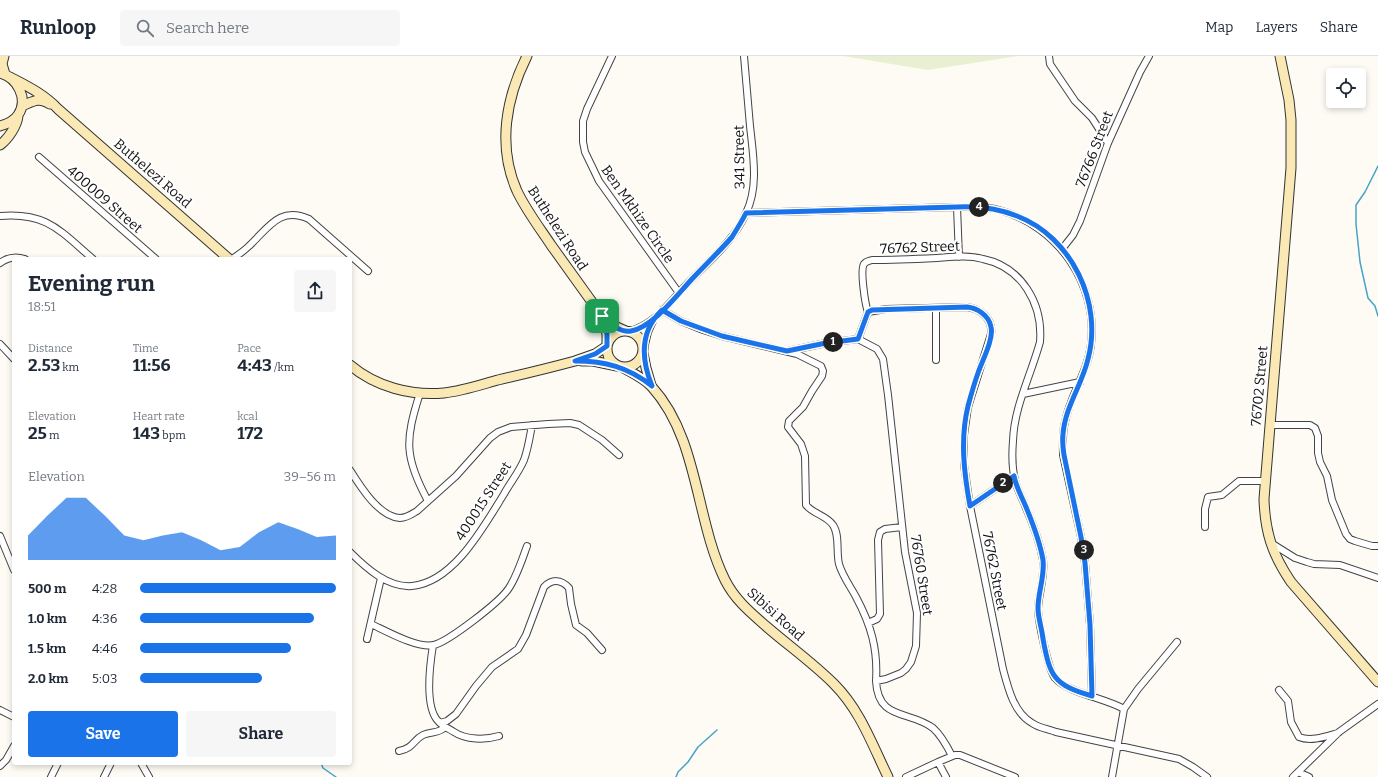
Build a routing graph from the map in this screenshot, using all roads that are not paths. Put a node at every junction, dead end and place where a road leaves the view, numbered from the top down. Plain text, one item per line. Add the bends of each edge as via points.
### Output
1 (4, 56) edge
2 (527, 56) edge
3 (612, 56) edge
4 (744, 56) edge
5 (1049, 56) edge
6 (1149, 56) edge
7 (1280, 56) edge
8 (5, 75) edge
9 (58, 109) junction
10 (20, 111) junction
11 (0, 126) edge
12 (1108, 143) junction
13 (0, 145) edge
14 (39, 157) dead end
15 (957, 207) junction
16 (746, 213) junction
17 (0, 216) edge
18 (1062, 249) junction
19 (12, 257) edge
20 (91, 257) edge
21 (154, 257) edge
22 (228, 257) edge
23 (233, 257) edge
24 (959, 257) junction
25 (0, 263) edge
26 (368, 271) dead end
27 (679, 293) junction
28 (936, 308) junction
29 (662, 310) junction
30 (868, 312) junction
31 (602, 316) junction
32 (654, 318) junction
33 (628, 331) junction
34 (858, 339) junction
35 (0, 344) edge
36 (607, 345) junction
37 (644, 351) junction
38 (787, 351) junction
39 (12, 357) edge
40 (936, 360) dead end
41 (575, 361) junction
42 (352, 366) edge
43 (620, 367) junction
44 (1080, 382) junction
45 (652, 386) junction
46 (420, 393) junction
47 (1023, 394) junction
48 (532, 425) junction
49 (1270, 425) junction
50 (619, 456) dead end
51 (352, 473) edge
52 (1014, 476) junction
53 (1265, 481) junction
54 (428, 501) junction
55 (970, 506) junction
56 (902, 527) junction
57 (1205, 527) dead end
58 (0, 536) edge
59 (1270, 543) junction
60 (527, 546) dead end
61 (1378, 546) edge
62 (352, 554) edge
63 (12, 565) edge
64 (381, 578) junction
65 (1378, 578) edge
66 (371, 624) junction
67 (868, 624) junction
68 (367, 639) dead end
69 (1177, 642) dead end
70 (433, 645) junction
71 (602, 650) dead end
72 (876, 682) junction
73 (1378, 682) edge
74 (1279, 690) dead end
75 (1092, 696) junction
76 (1378, 704) edge
77 (1124, 709) junction
78 (0, 710) edge
79 (12, 716) edge
80 (442, 725) junction
81 (1339, 732) junction
82 (499, 736) dead end
83 (1117, 746) junction
84 (12, 750) edge
85 (399, 751) dead end
86 (952, 756) junction
87 (938, 762) junction
88 (57, 765) edge
89 (110, 765) edge
90 (142, 765) edge
91 (0, 766) edge
92 (1298, 772) junction
93 (51, 777) edge
94 (104, 777) edge
95 (149, 777) edge
96 (888, 777) edge
97 (906, 777) edge
98 (946, 777) edge
99 (1015, 777) edge
100 (1112, 777) edge
101 (1207, 777) edge
102 (1293, 777) edge
103 (1310, 777) edge

1 - 8 street via 2,64
2 - 31 street, Buthelezi Road via 517,76 508,106 506,144 512,177 530,214
3 - 27 street, Ben Mkhize Circle via 583,121 585,152 599,181
4 - 16 street, 341 Street via 754,164 752,191
5 - 12 street via 1050,64 1075,101 1092,118
6 - 12 street, 76766 Street
7 - 49 street, 76702 Street via 1289,100 1292,138
8 - 9 street, Buthelezi Road via 43,95
8 - 10 street via 16,83 20,90
9 - 10 street, Buthelezi Road via 41,100 34,101
9 - 22 street, Buthelezi Road
10 - 11 street, Buthelezi Road via 7,124
10 - 13 street via 18,122
12 - 18 street, 76766 Street via 1080,221
14 - 21 street, 400009 Street
15 - 16 street
15 - 18 street via 985,207 1018,216 1042,230
15 - 24 street
16 - 27 street, 341 Street via 732,236
17 - 20 street via 22,215 42,220 60,231
18 - 44 street via 1083,284 1091,312 1091,344
19 - 25 street
23 - 26 street via 282,216 300,215 309,219
24 - 30 street, 76762 Street via 866,262 863,266 863,275 864,300
24 - 47 street, 76762 Street via 983,259 1009,269 1020,279 1034,300 1040,319 1040,342
27 - 29 street, 341 Street
28 - 30 street, 76762 Street
28 - 40 street
28 - 55 street, 76762 Street via 976,309 989,320 992,329 972,393 964,435 964,465
29 - 32 street, 341 Street
29 - 38 street via 681,321 710,332
30 - 34 street
31 - 33 street, Buthelezi Road via 617,327
31 - 36 street, Buthelezi Road
32 - 33 street, 341 Street via 645,325
32 - 37 street, 341 Street
33 - 36 street via 614,334
33 - 37 street, Buthelezi Road via 640,338
34 - 38 street
34 - 56 street, 76760 Street via 877,349 882,359
35 - 39 street
36 - 41 street via 595,354
36 - 43 street, Buthelezi Road via 609,358
37 - 43 street via 638,363 628,368
37 - 45 street, Sibisi Road
38 - 67 street via 808,358 822,368 822,376 788,427 801,444 805,456 806,505 827,518 834,528 839,565
41 - 43 street via 593,361
41 - 46 street via 445,393
42 - 46 street via 386,386
43 - 45 street, Sibisi Road
44 - 47 street
44 - 75 street via 1065,420 1063,445 1085,563
45 - 96 street, Sibisi Road via 680,431 717,562 729,587 742,605 843,694 863,724
46 - 54 street via 411,424 409,450 414,472
47 - 52 street, 76762 Street via 1014,428
48 - 50 street via 579,425 602,440
48 - 54 street via 506,429 490,438 469,463
48 - 64 street, 400015 Street via 524,460 518,471 483,528 455,562 436,578 420,585 403,586
49 - 53 street, 76702 Street
49 - 61 street via 1310,425 1315,428 1320,462 1346,534 1355,541
51 - 54 street via 372,502 399,518 410,515
52 - 55 street
52 - 75 street, 76762 Street via 1043,559 1038,609 1051,670 1054,677 1066,686
53 - 57 street via 1239,481 1222,495 1208,497
53 - 59 street, 76702 Street via 1264,510
55 - 83 street, 76762 Street via 1003,669 1015,704 1022,715 1037,726
56 - 67 street, 76760 Street via 880,532 880,614
56 - 72 street, 76760 Street via 917,613 916,646 906,669
58 - 63 street
59 - 65 street via 1307,562 1340,565
59 - 73 street, 76702 Street via 1279,564 1291,582
60 - 70 street via 512,584 504,594 462,629
62 - 64 street, 400015 Street
64 - 66 street
66 - 68 street
66 - 70 street via 415,643
67 - 72 street via 876,651
69 - 77 street
70 - 80 street via 429,673 430,695 434,716
71 - 80 street via 576,625 569,588 558,581 548,582 518,649 492,667 456,714
72 - 86 street via 878,696 886,708 919,720 934,729
74 - 81 street via 1288,701 1292,722 1299,737 1316,738
75 - 77 street, 76762 Street
76 - 81 street
77 - 83 street
78 - 79 street
80 - 82 street via 464,737
80 - 85 street via 439,731 425,734 408,748
81 - 92 street
83 - 100 street
83 - 101 street, 76762 Street via 1178,759
84 - 91 street
86 - 87 street
86 - 99 street via 964,756
87 - 97 street
87 - 98 street
88 - 93 street
89 - 94 street
90 - 95 street
92 - 102 street
92 - 103 street

